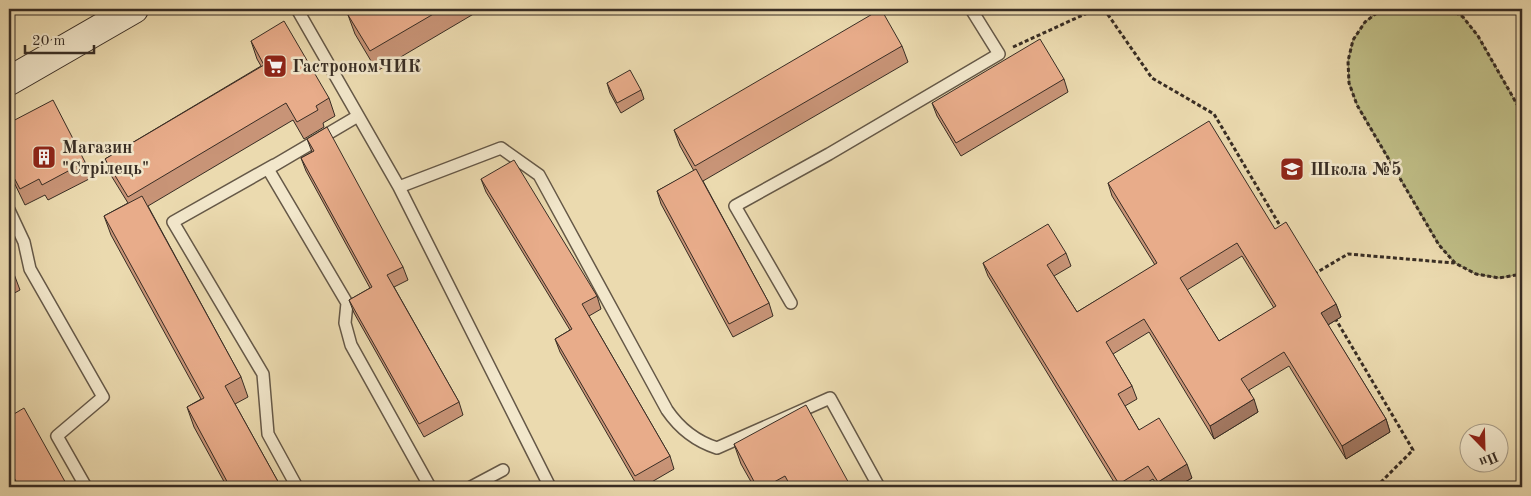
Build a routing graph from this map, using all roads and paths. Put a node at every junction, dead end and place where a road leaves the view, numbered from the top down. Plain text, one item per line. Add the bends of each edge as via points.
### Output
1 (134, 9) edge
2 (297, 9) edge
3 (971, 9) edge
4 (1096, 9) edge
5 (1104, 9) edge
6 (1382, 9) edge
7 (1450, 9) edge
8 (999, 54) junction
9 (9, 81) edge
10 (1522, 113) edge
11 (358, 116) junction
12 (268, 169) junction
13 (399, 187) junction
14 (9, 210) edge
15 (1285, 233) edge
16 (1455, 263) junction
17 (1522, 274) edge
18 (1310, 276) edge
19 (791, 303) dead end
20 (1334, 318) edge
21 (503, 470) dead end
22 (86, 487) edge
23 (297, 487) edge
24 (430, 487) edge
25 (471, 487) edge
26 (550, 487) edge
27 (879, 487) edge
28 (1376, 487) edge

1 - 9 main road
2 - 11 lane
3 - 8 lane
4 - 8 path
5 - 15 path via 1152,78 1214,114
6 - 16 path via 1365,22 1354,40 1348,61 1349,83 1357,104 1430,229
7 - 10 path via 1463,17 1478,36
8 - 19 lane via 735,206
11 - 12 lane
11 - 13 lane
12 - 23 lane via 173,222 263,374 268,434
12 - 24 lane via 347,303 346,323 351,345
13 - 26 lane
13 - 27 lane via 501,148 539,175 667,410 686,433 717,448 830,398
14 - 22 lane via 24,242 30,269 103,397 57,436
16 - 17 path via 1476,274 1499,278
16 - 18 path via 1348,254
20 - 28 path via 1413,450
21 - 25 lane

